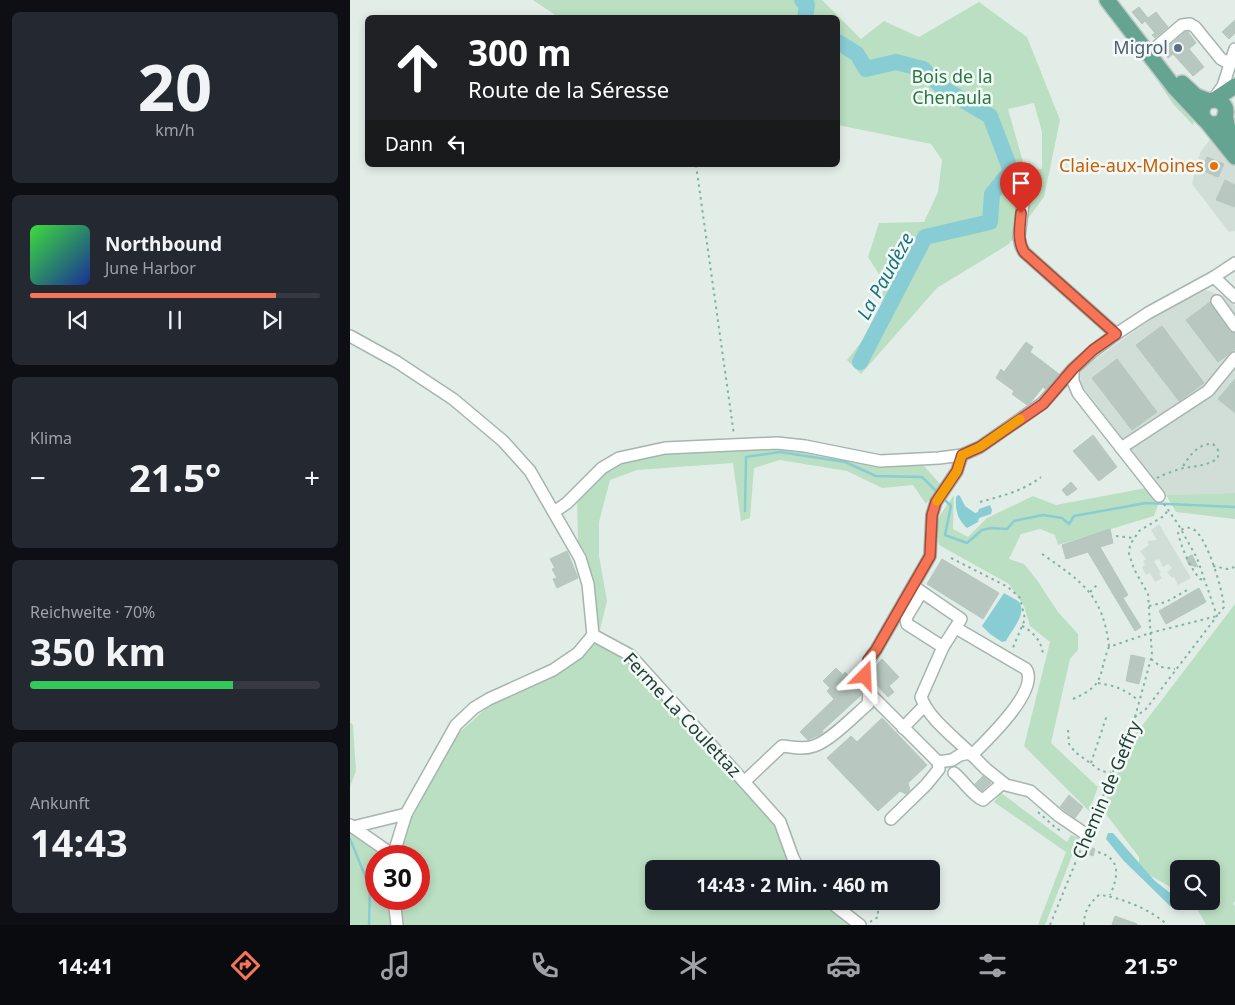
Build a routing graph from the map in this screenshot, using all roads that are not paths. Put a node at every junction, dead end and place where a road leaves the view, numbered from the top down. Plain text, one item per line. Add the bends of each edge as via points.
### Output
1 (1107, 0) edge
2 (1113, 0) edge
3 (1235, 48) edge
4 (1151, 52) junction
5 (1229, 63) junction
6 (1235, 86) edge
7 (1212, 100) junction
8 (1229, 110) edge
9 (1204, 123) junction
10 (1235, 146) edge
11 (1235, 157) edge
12 (1027, 170) dead end
13 (1235, 263) edge
14 (1214, 277) junction
15 (1235, 297) edge
16 (1217, 301) dead end
17 (1235, 326) edge
18 (1116, 334) junction
19 (350, 336) edge
20 (1235, 358) edge
21 (1073, 369) junction
22 (1121, 448) junction
23 (962, 455) junction
24 (1159, 496) dead end
25 (554, 512) junction
26 (917, 590) junction
27 (956, 628) junction
28 (593, 635) junction
29 (943, 647) junction
30 (870, 694) junction
31 (924, 706) junction
32 (903, 728) junction
33 (971, 754) junction
34 (938, 762) junction
35 (954, 773) dead end
36 (744, 782) junction
37 (1003, 783) junction
38 (406, 814) junction
39 (891, 819) dead end
40 (352, 826) edge
41 (1087, 836) road end
42 (378, 845) edge
43 (396, 845) edge
44 (794, 860) edge
45 (395, 910) edge
46 (843, 910) edge
47 (864, 924) edge
48 (397, 925) edge

1 - 4 main road
2 - 4 main road
3 - 5 street
4 - 5 street via 1182,25 1190,24 1221,59
4 - 7 main road via 1190,92
4 - 9 main road via 1174,87
5 - 7 street via 1220,93
6 - 7 main road
7 - 8 main road
7 - 9 main road via 1202,109
8 - 9 main road via 1218,123
8 - 10 main road via 1229,134
9 - 11 main road
12 - 18 street via 1019,237 1024,252
13 - 14 street
14 - 15 street
14 - 18 street
16 - 17 street
18 - 21 street
19 - 25 street via 397,362 480,420 530,471
20 - 22 street via 1208,391
21 - 22 street via 1078,393
21 - 23 street via 1043,404 980,447
22 - 24 street
23 - 25 street via 880,462 777,443 665,448 619,458 602,468
23 - 26 street via 957,471 936,502 932,515 930,556
25 - 28 street via 580,558 588,584
26 - 27 street via 961,619
26 - 29 street via 906,624
26 - 30 street via 868,660 865,676
27 - 29 street
27 - 33 street via 1030,674 1029,682 1008,718
28 - 36 street, Ferme La Coulettaz via 630,654
28 - 38 street via 578,653 559,666 489,699 456,725
29 - 31 street via 921,698
30 - 32 street
30 - 36 street via 868,704 831,735 814,746 782,746
31 - 32 street
31 - 33 street
32 - 34 street
33 - 34 street
33 - 37 street
34 - 39 street via 939,769 926,785
35 - 37 street via 983,800
36 - 44 street, Ferme La Coulettaz via 780,822
37 - 41 street via 1030,791
38 - 40 street
38 - 43 street
40 - 42 street
45 - 48 street
46 - 47 street

